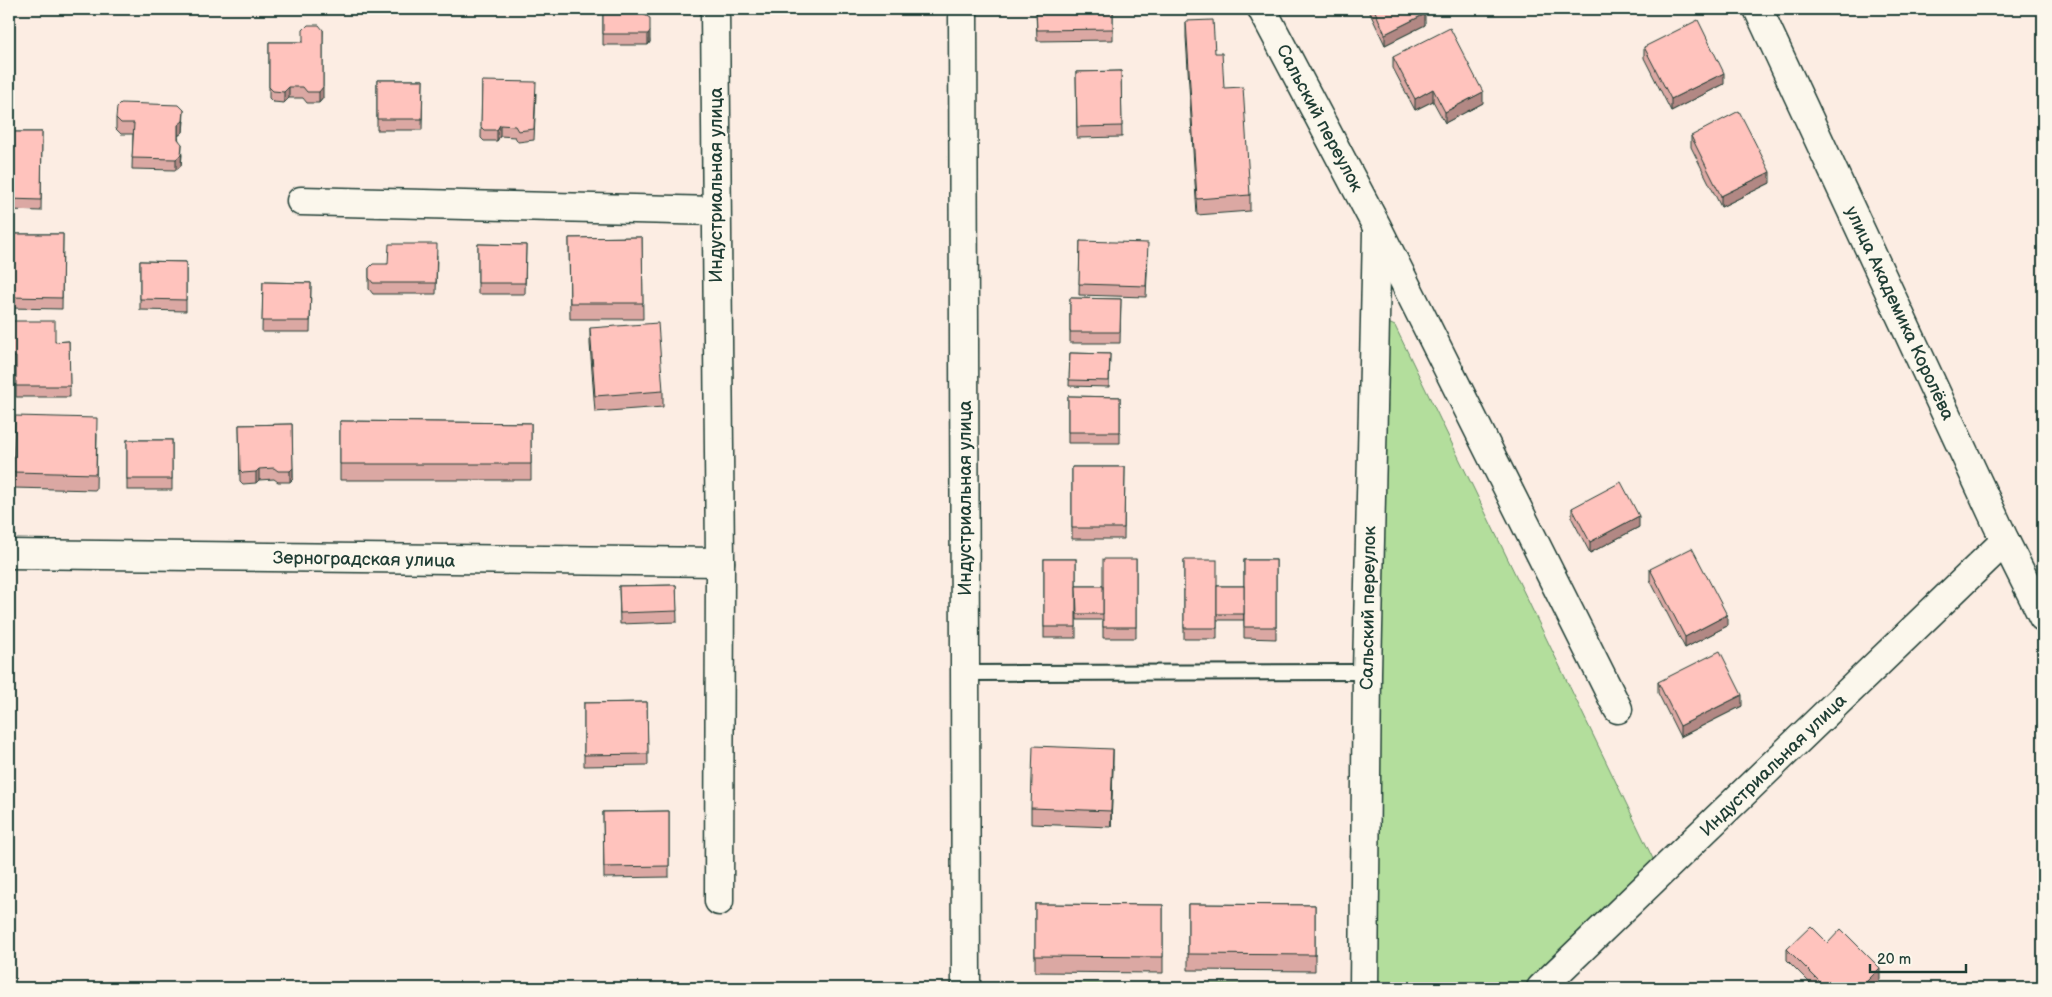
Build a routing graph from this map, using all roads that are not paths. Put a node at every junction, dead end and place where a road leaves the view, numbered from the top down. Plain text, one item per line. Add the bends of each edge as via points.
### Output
1 (715, 9) edge
2 (963, 9) edge
3 (1262, 9) edge
4 (1758, 9) edge
5 (301, 201) dead end
6 (716, 211) junction
7 (1377, 227) junction
8 (2005, 541) junction
9 (9, 554) edge
10 (720, 562) junction
11 (2043, 617) edge
12 (966, 672) junction
13 (1367, 672) junction
14 (1618, 709) dead end
15 (719, 901) dead end
16 (966, 988) edge
17 (1364, 988) edge
18 (1542, 988) edge

1 - 6 street, Индустриальная улица
2 - 12 street, Индустриальная улица
3 - 7 street, Сальский переулок
4 - 8 street, улица Академика Королёва
5 - 6 street
6 - 10 street, Индустриальная улица
7 - 13 street, Сальский переулок
7 - 14 street, Сальский переулок
8 - 11 street, улица Академика Королёва
8 - 18 street, Индустриальная улица
9 - 10 street, Зерноградская улица
10 - 15 street, Индустриальная улица
12 - 13 lane
12 - 16 street, Индустриальная улица
13 - 17 street, Сальский переулок

